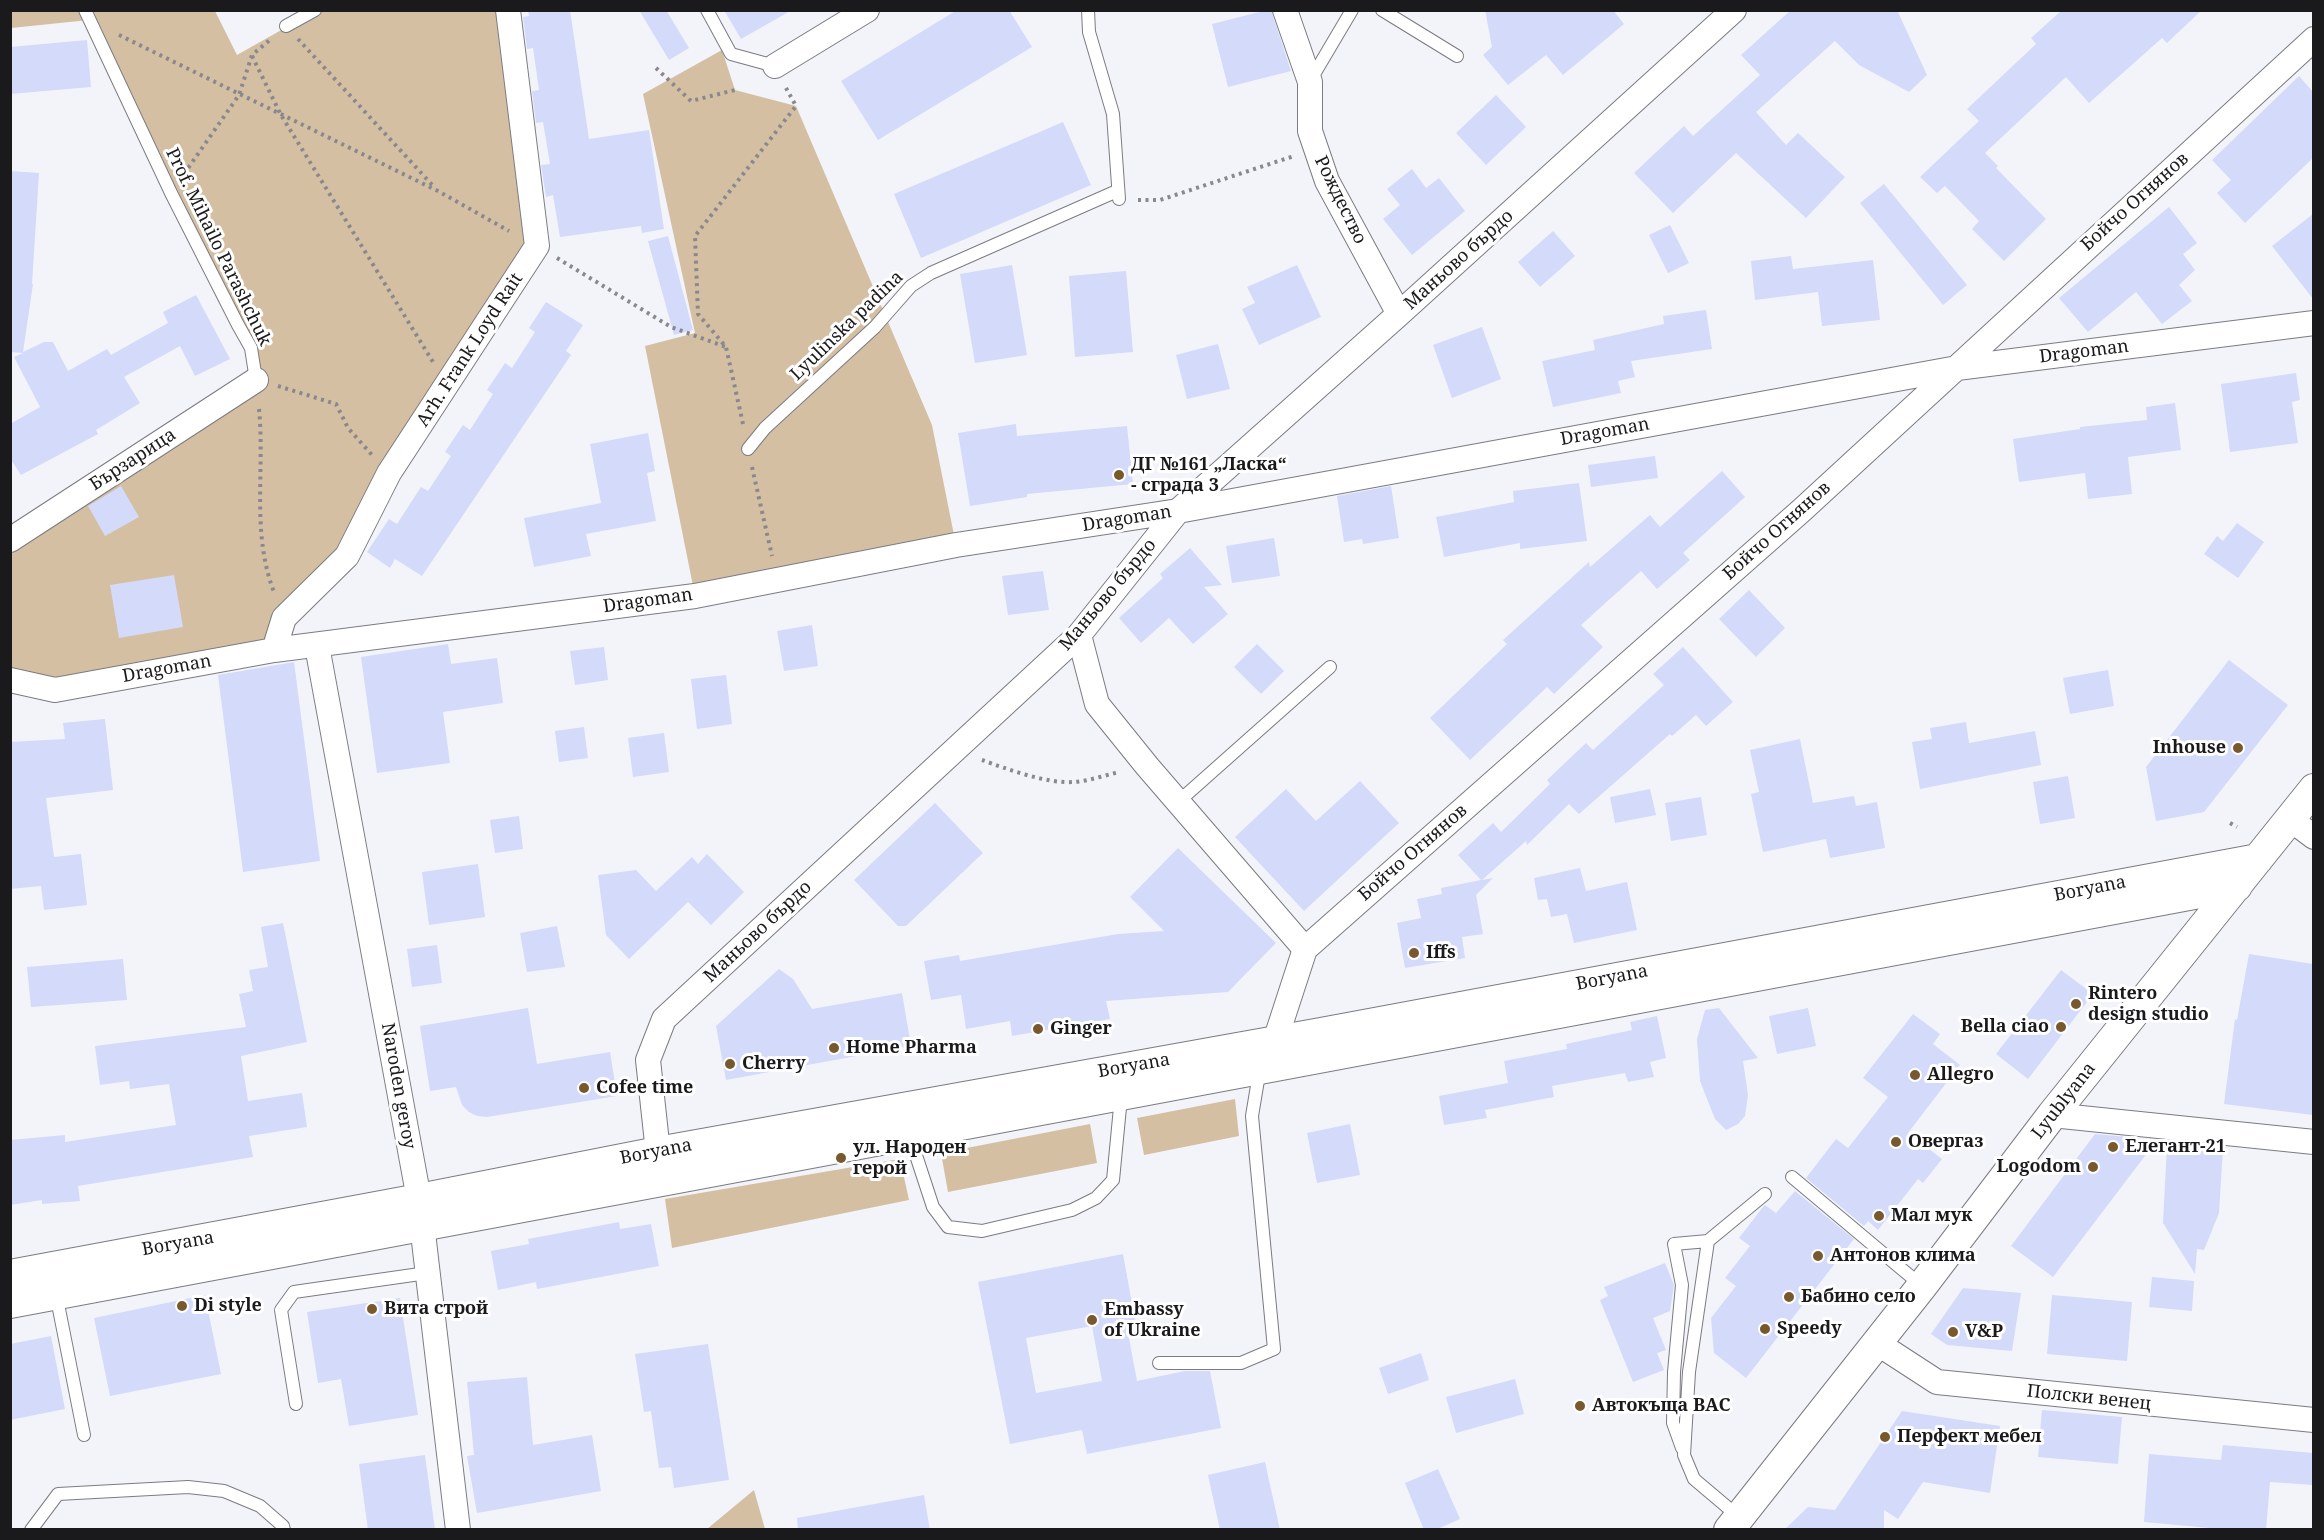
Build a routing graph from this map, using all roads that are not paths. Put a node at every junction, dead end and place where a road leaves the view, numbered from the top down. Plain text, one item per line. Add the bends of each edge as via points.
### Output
1 (315, 10) edge
2 (508, 10) edge
3 (707, 10) edge
4 (867, 10) edge
5 (1088, 10) edge
6 (1285, 10) edge
7 (1352, 10) edge
8 (1382, 10) edge
9 (1734, 10) edge
10 (87, 15) edge
11 (286, 26) road end
12 (2313, 39) edge
13 (1457, 56) dead end
14 (775, 66) joint
15 (1310, 82) junction
16 (1399, 314) junction
17 (2313, 323) edge
18 (1957, 368) junction
19 (256, 380) joint
20 (748, 449) road end
21 (1178, 511) junction
22 (10, 540) edge
23 (1079, 635) junction
24 (317, 646) junction
25 (274, 650) junction
26 (1330, 667) dead end
27 (10, 680) edge
28 (2313, 789) edge
29 (1178, 802) junction
30 (2290, 819) junction
31 (2313, 837) edge
32 (2258, 859) junction
33 (2237, 886) junction
34 (1305, 949) junction
35 (1275, 1041) junction
36 (1260, 1067) junction
37 (1121, 1093) junction
38 (2052, 1115) junction
39 (908, 1133) junction
40 (2313, 1142) edge
41 (658, 1152) junction
42 (1792, 1177) dead end
43 (1765, 1194) dead end
44 (420, 1212) junction
45 (1708, 1241) junction
46 (427, 1273) junction
47 (10, 1275) edge
48 (1922, 1286) junction
49 (56, 1294) junction
50 (10, 1303) edge
51 (1877, 1343) junction
52 (1159, 1363) dead end
53 (297, 1404) dead end
54 (2313, 1420) edge
55 (84, 1435) dead end
56 (1684, 1455) junction
57 (1734, 1523) edge
58 (31, 1530) edge
59 (284, 1530) edge
60 (458, 1530) edge

1 - 11 lane
2 - 25 street, Arh. Frank Loyd Rait via 537,246 389,474 347,556 284,618
3 - 14 lane via 731,54
4 - 14 street
5 - 20 lane, Lyulinska padina via 1089,32 1113,114 1118,195 931,273 911,286 875,327 765,428
6 - 15 street, Рождество
7 - 15 lane
8 - 13 lane
9 - 16 street, Маньово бърдо
10 - 19 lane, Prof. Mihailo Parashchuk via 171,193 251,348
12 - 18 street, Бойчо Огнянов
15 - 16 street, Рождество via 1310,131 1315,150 1327,181
16 - 21 street, Маньово бърдо
17 - 18 street, Dragoman
18 - 21 street, Dragoman
18 - 34 street, Бойчо Огнянов
19 - 22 street, Бързарица
21 - 23 street, Маньово бърдо
21 - 24 street, Dragoman via 956,545 695,596
23 - 29 street via 1097,704
23 - 41 street, Маньово бърдо via 664,1019 648,1060
24 - 25 street, Dragoman
24 - 44 street, Naroden geroy
25 - 27 street, Dragoman via 55,690
26 - 29 lane
28 - 30 street, Lyublyana
29 - 34 street
30 - 31 street
30 - 32 street, Lyublyana
32 - 33 street, Lyublyana
32 - 35 street, Boryana
33 - 36 street, Boryana
33 - 38 street, Lyublyana
34 - 35 street
35 - 41 street, Boryana
36 - 37 street, Boryana
36 - 52 lane via 1252,1116 1274,1348 1242,1363
37 - 39 street, Boryana
37 - 39 lane via 1113,1180 1096,1198 1072,1210 982,1231 948,1227 933,1207
38 - 40 street
38 - 48 street, Lyublyana
39 - 44 street, Boryana
41 - 44 street, Boryana
42 - 48 lane
43 - 45 lane
44 - 46 street, Naroden geroy
44 - 47 street, Boryana
44 - 49 street, Boryana
45 - 56 lane via 1689,1372
45 - 56 lane via 1674,1244 1682,1285 1673,1423
46 - 53 lane via 294,1292 281,1310
46 - 60 street, Naroden geroy
48 - 51 street, Lyublyana
49 - 50 street, Boryana
49 - 55 lane
51 - 54 street, Полски венец via 1937,1382
51 - 57 street, Lyublyana
56 - 57 lane via 1694,1479
58 - 59 lane via 58,1494 188,1487 224,1491 260,1506

